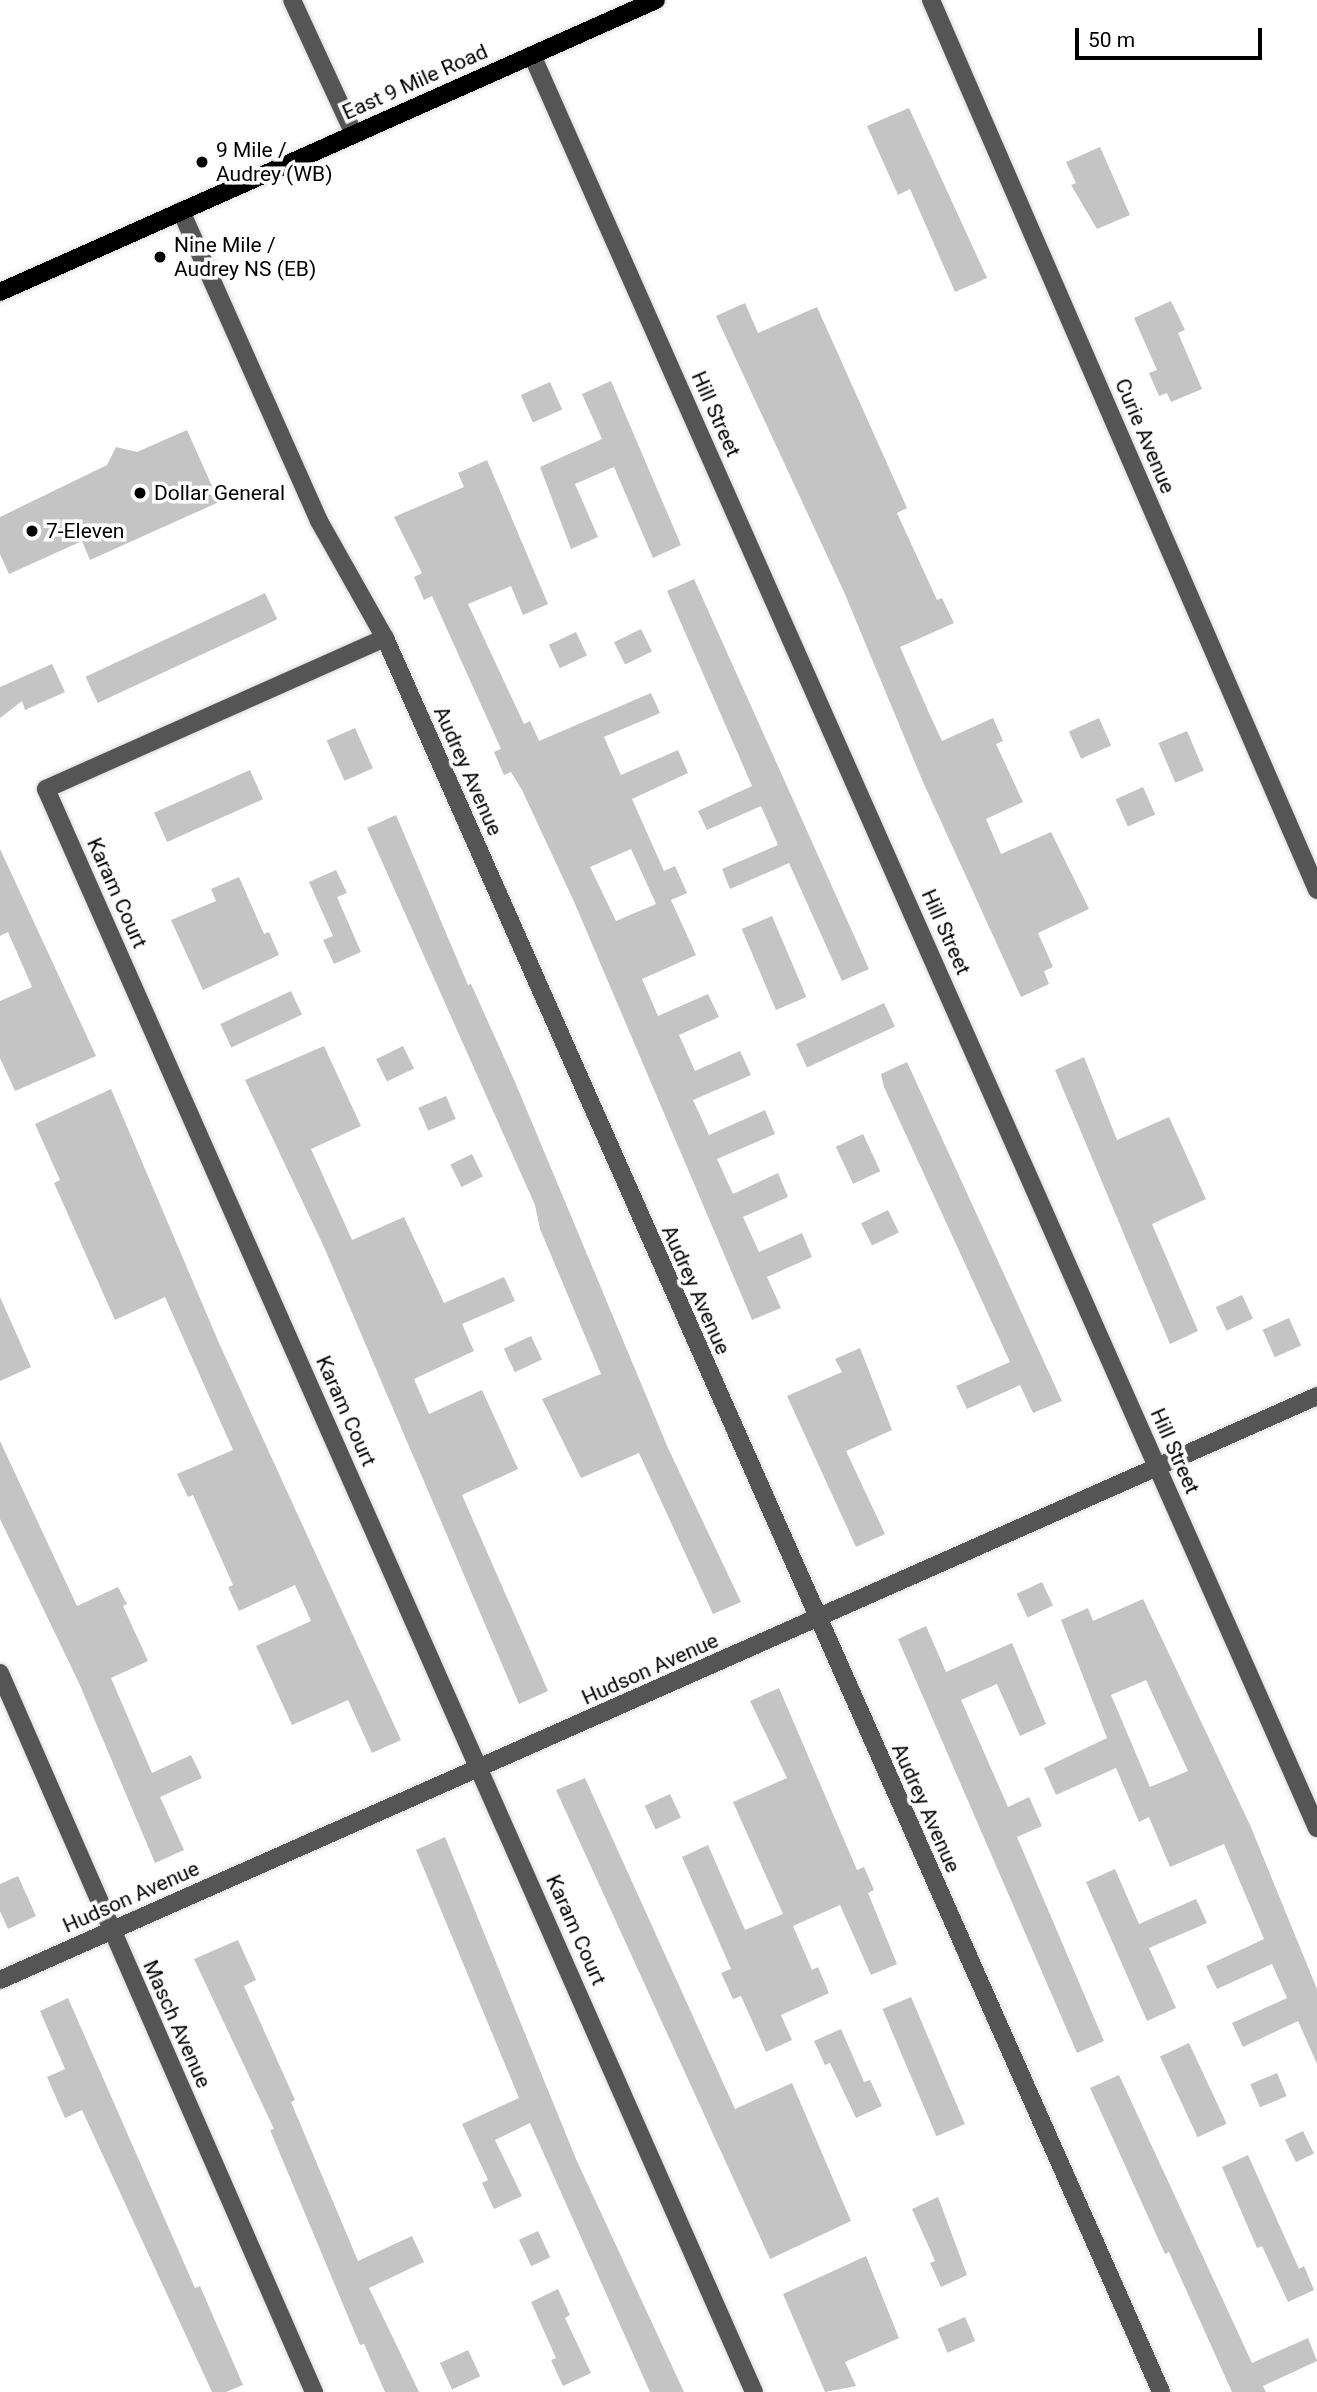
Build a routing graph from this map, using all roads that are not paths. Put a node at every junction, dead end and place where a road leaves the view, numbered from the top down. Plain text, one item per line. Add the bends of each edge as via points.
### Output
1 (292, 0) edge
2 (656, 0) edge
3 (931, 0) edge
4 (532, 55) junction
5 (354, 134) junction
6 (181, 211) junction
7 (0, 292) edge
8 (385, 638) junction
9 (1317, 890) edge
10 (1317, 1396) edge
11 (1157, 1468) junction
12 (817, 1620) junction
13 (0, 1673) edge
14 (480, 1769) junction
15 (1317, 1828) edge
16 (112, 1931) junction
17 (0, 1980) edge
18 (314, 2392) edge
19 (754, 2392) edge
20 (1161, 2392) edge

1 - 5 street
2 - 4 main road, East 9 Mile Road
3 - 9 street, Curie Avenue
4 - 5 main road, East 9 Mile Road
4 - 11 street, Hill Street
5 - 6 main road, East 9 Mile Road
6 - 7 main road, East 9 Mile Road
6 - 8 street, Audrey Avenue via 319,521
8 - 12 street, Audrey Avenue
8 - 14 street, Karam Court via 46,789
10 - 11 street, Hudson Avenue
11 - 12 street, Hudson Avenue
11 - 15 street, Hill Street
12 - 14 street, Hudson Avenue
12 - 20 street, Audrey Avenue
13 - 16 street, Masch Avenue
14 - 16 street, Hudson Avenue
14 - 19 street, Karam Court
16 - 17 street, Hudson Avenue
16 - 18 street, Masch Avenue

